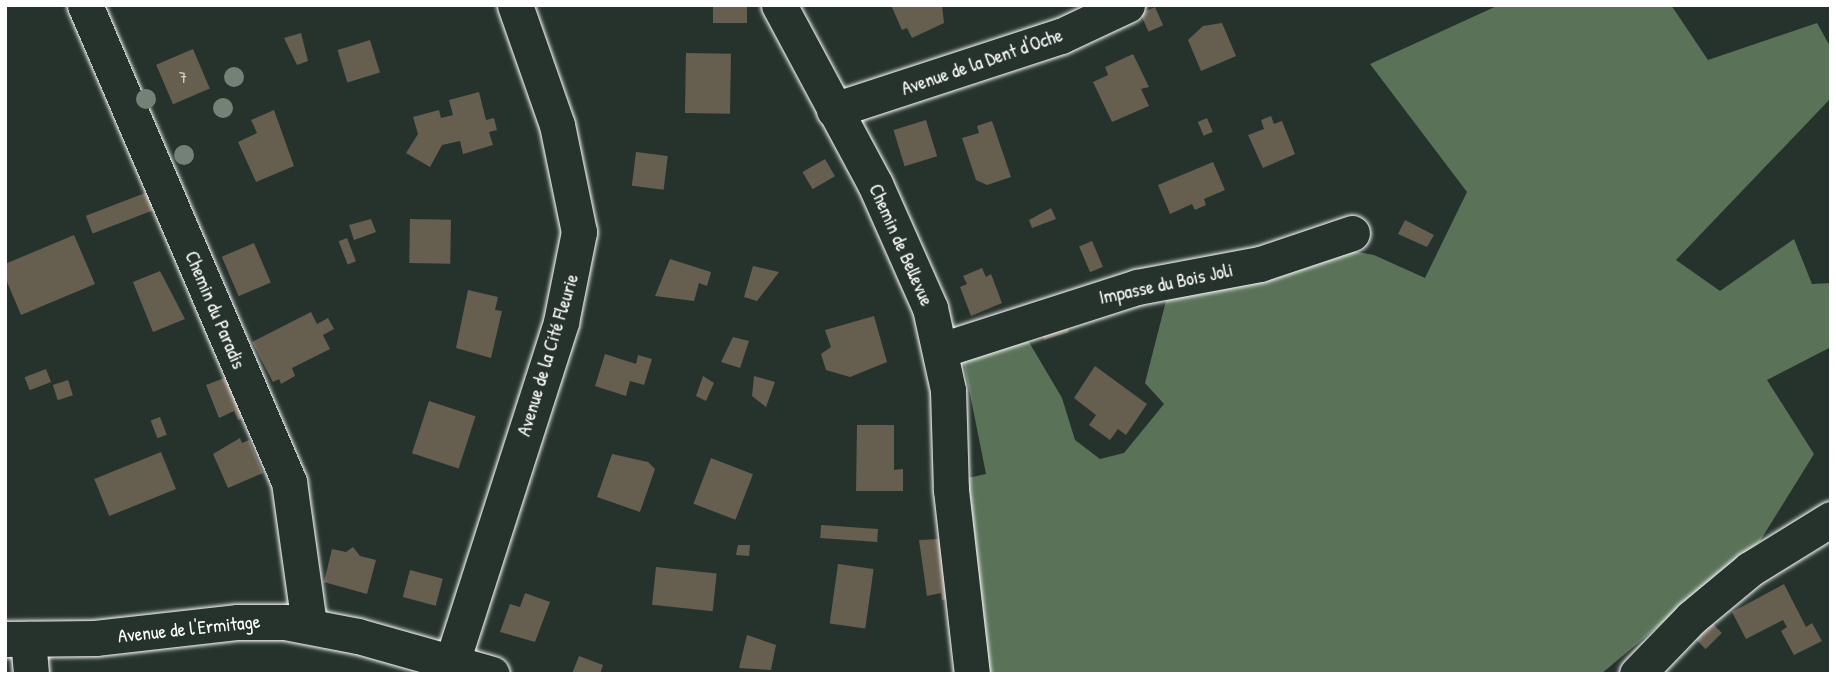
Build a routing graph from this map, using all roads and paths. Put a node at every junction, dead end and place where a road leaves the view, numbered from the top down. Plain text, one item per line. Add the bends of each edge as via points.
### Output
1 (85, 5) edge
2 (515, 5) edge
3 (779, 5) edge
4 (1127, 5) edge
5 (834, 110) junction
6 (1352, 233) dead end
7 (941, 350) junction
8 (1831, 519) edge
9 (309, 625) junction
10 (16, 639) edge
11 (452, 662) junction
12 (31, 674) edge
13 (492, 674) edge
14 (972, 674) edge
15 (1637, 674) edge

1 - 9 street, Chemin du Paradis via 289,482
2 - 11 street, Avenue de la Cité Fleurie via 556,125 579,232 561,322
3 - 5 street, Chemin de Bellevue
4 - 5 street, Avenue de la Dent d'Oche via 1060,36
5 - 7 street, Chemin de Bellevue via 913,263
6 - 7 street, Impasse du Bois Joli via 1260,264 1136,287
7 - 14 street, Chemin de Bellevue
8 - 15 street via 1750,569 1691,618
9 - 10 street, Avenue de l'Ermitage via 261,621 95,638
9 - 11 street, Avenue de l'Ermitage
10 - 12 street
11 - 13 street, Avenue de l'Ermitage

